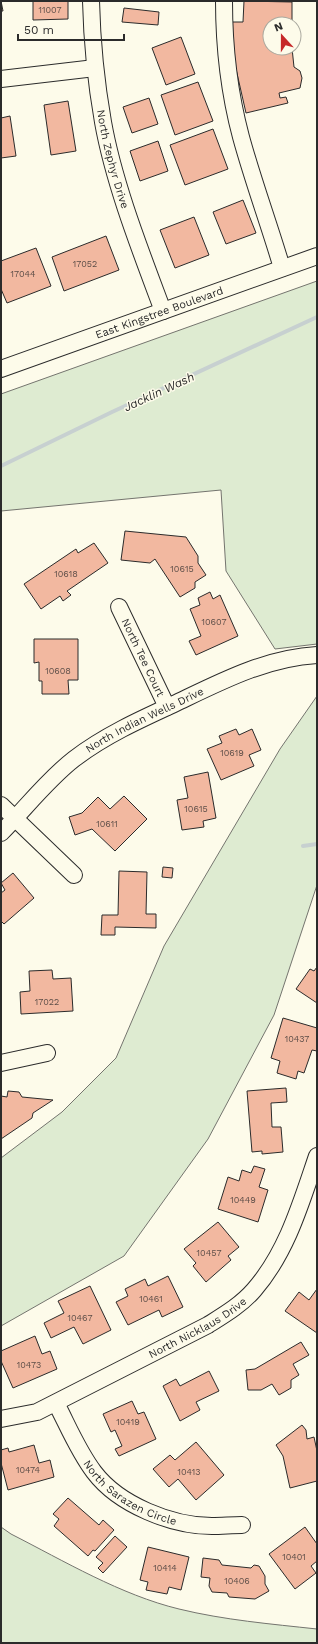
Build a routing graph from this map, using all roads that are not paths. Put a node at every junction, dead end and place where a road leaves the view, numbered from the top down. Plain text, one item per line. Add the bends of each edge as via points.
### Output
1 (91, 1) edge
2 (224, 1) edge
3 (95, 68) junction
4 (1, 79) edge
5 (317, 256) edge
6 (282, 268) junction
7 (163, 311) junction
8 (1, 369) edge
9 (119, 607) dead end
10 (317, 655) edge
11 (167, 707) junction
12 (1, 805) edge
13 (16, 819) junction
14 (1, 833) edge
15 (74, 875) dead end
16 (47, 1053) dead end
17 (1, 1063) edge
18 (317, 1156) edge
19 (56, 1403) junction
20 (1, 1419) edge
21 (242, 1525) dead end

1 - 3 street, North Zephyr Drive
2 - 6 street via 224,42 241,137
3 - 4 street
3 - 7 street, North Zephyr Drive via 103,123 117,178
5 - 6 street, East Kingstree Boulevard
6 - 7 street, East Kingstree Boulevard
7 - 8 street, East Kingstree Boulevard
9 - 11 street, North Tee Court
10 - 11 street, North Indian Wells Drive via 256,667
11 - 13 street, North Indian Wells Drive via 119,730 73,760
12 - 13 street
13 - 14 street, North Indian Wells Drive
13 - 15 street
16 - 17 street
18 - 19 street, North Nicklaus Drive via 290,1234 254,1291 229,1312 208,1325
19 - 20 street, North Nicklaus Drive via 37,1412
19 - 21 street, North Sarazen Circle via 94,1473 127,1502 162,1516 195,1525

